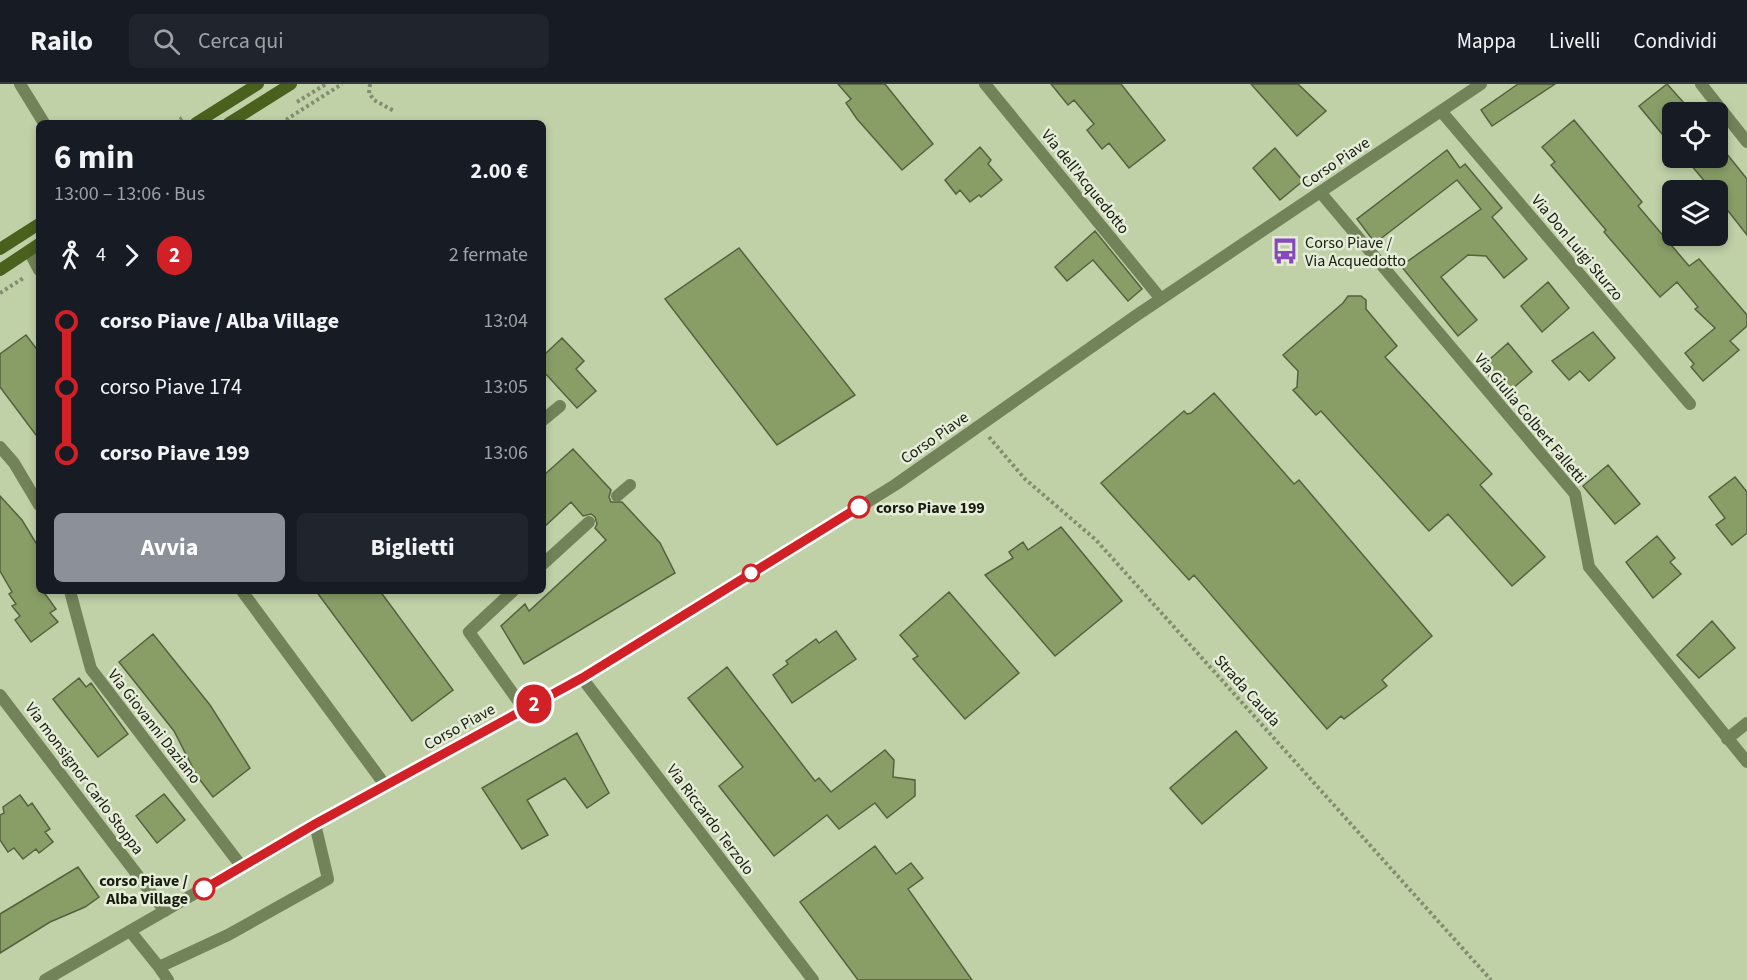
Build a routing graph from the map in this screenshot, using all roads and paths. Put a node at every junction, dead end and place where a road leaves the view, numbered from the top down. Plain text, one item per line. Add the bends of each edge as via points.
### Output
1 (20, 84) edge
2 (258, 84) edge
3 (291, 84) edge
4 (342, 84) edge
5 (370, 84) edge
6 (985, 84) edge
7 (1479, 84) edge
8 (1701, 84) edge
9 (394, 111) dead end
10 (1441, 111) junction
11 (42, 120) edge
12 (201, 120) edge
13 (234, 120) edge
14 (286, 120) edge
15 (1747, 142) edge
16 (1320, 192) junction
17 (36, 226) edge
18 (34, 247) edge
19 (0, 249) edge
20 (0, 270) edge
21 (36, 270) edge
22 (0, 293) edge
23 (1161, 299) junction
24 (1690, 404) dead end
25 (560, 406) dead end
26 (546, 418) edge
27 (979, 425) junction
28 (0, 447) edge
29 (630, 485) dead end
30 (617, 496) dead end
31 (36, 500) edge
32 (589, 522) dead end
33 (546, 561) edge
34 (71, 594) edge
35 (244, 594) edge
36 (510, 594) edge
37 (582, 678) junction
38 (0, 695) edge
39 (524, 709) junction
40 (1747, 723) edge
41 (1727, 739) junction
42 (1747, 762) edge
43 (385, 785) junction
44 (315, 824) junction
45 (242, 867) junction
46 (165, 911) junction
47 (130, 931) junction
48 (159, 968) junction
49 (45, 980) edge
50 (168, 980) edge
51 (813, 980) edge
52 (1491, 980) edge

1 - 11 street
2 - 12 main road
3 - 13 main road
4 - 14 path
5 - 9 path via 369,93 374,100
6 - 23 street, Via dell'Acquedotto
7 - 10 street, Corso Piave
8 - 15 street
10 - 16 street, Corso Piave
10 - 24 street, Via Don Luigi Sturzo
16 - 23 street, Corso Piave
16 - 41 street, Via Giulia Colbert Falletti via 1575,494 1588,567
17 - 19 main road
18 - 20 main road
21 - 22 path
23 - 27 street, Corso Piave
25 - 26 street
27 - 37 street, Corso Piave via 895,485
27 - 52 path, Strada Cauda via 1025,479 1096,540
28 - 31 street
29 - 30 street
32 - 33 street
34 - 45 street, Via Giovanni Daziano via 91,669
35 - 43 street
36 - 39 street via 469,632
37 - 39 street, Corso Piave
37 - 51 street, Via Riccardo Terzolo
38 - 46 street, Via monsignor Carlo Stoppa
39 - 43 street, Corso Piave
40 - 41 street
41 - 42 street, Via Giulia Colbert Falletti
43 - 44 street, Corso Piave
44 - 45 street, Corso Piave
44 - 48 street via 328,879
45 - 46 street, Corso Piave
46 - 47 street, Corso Piave
47 - 48 street
47 - 49 street, Corso Piave
48 - 50 street

